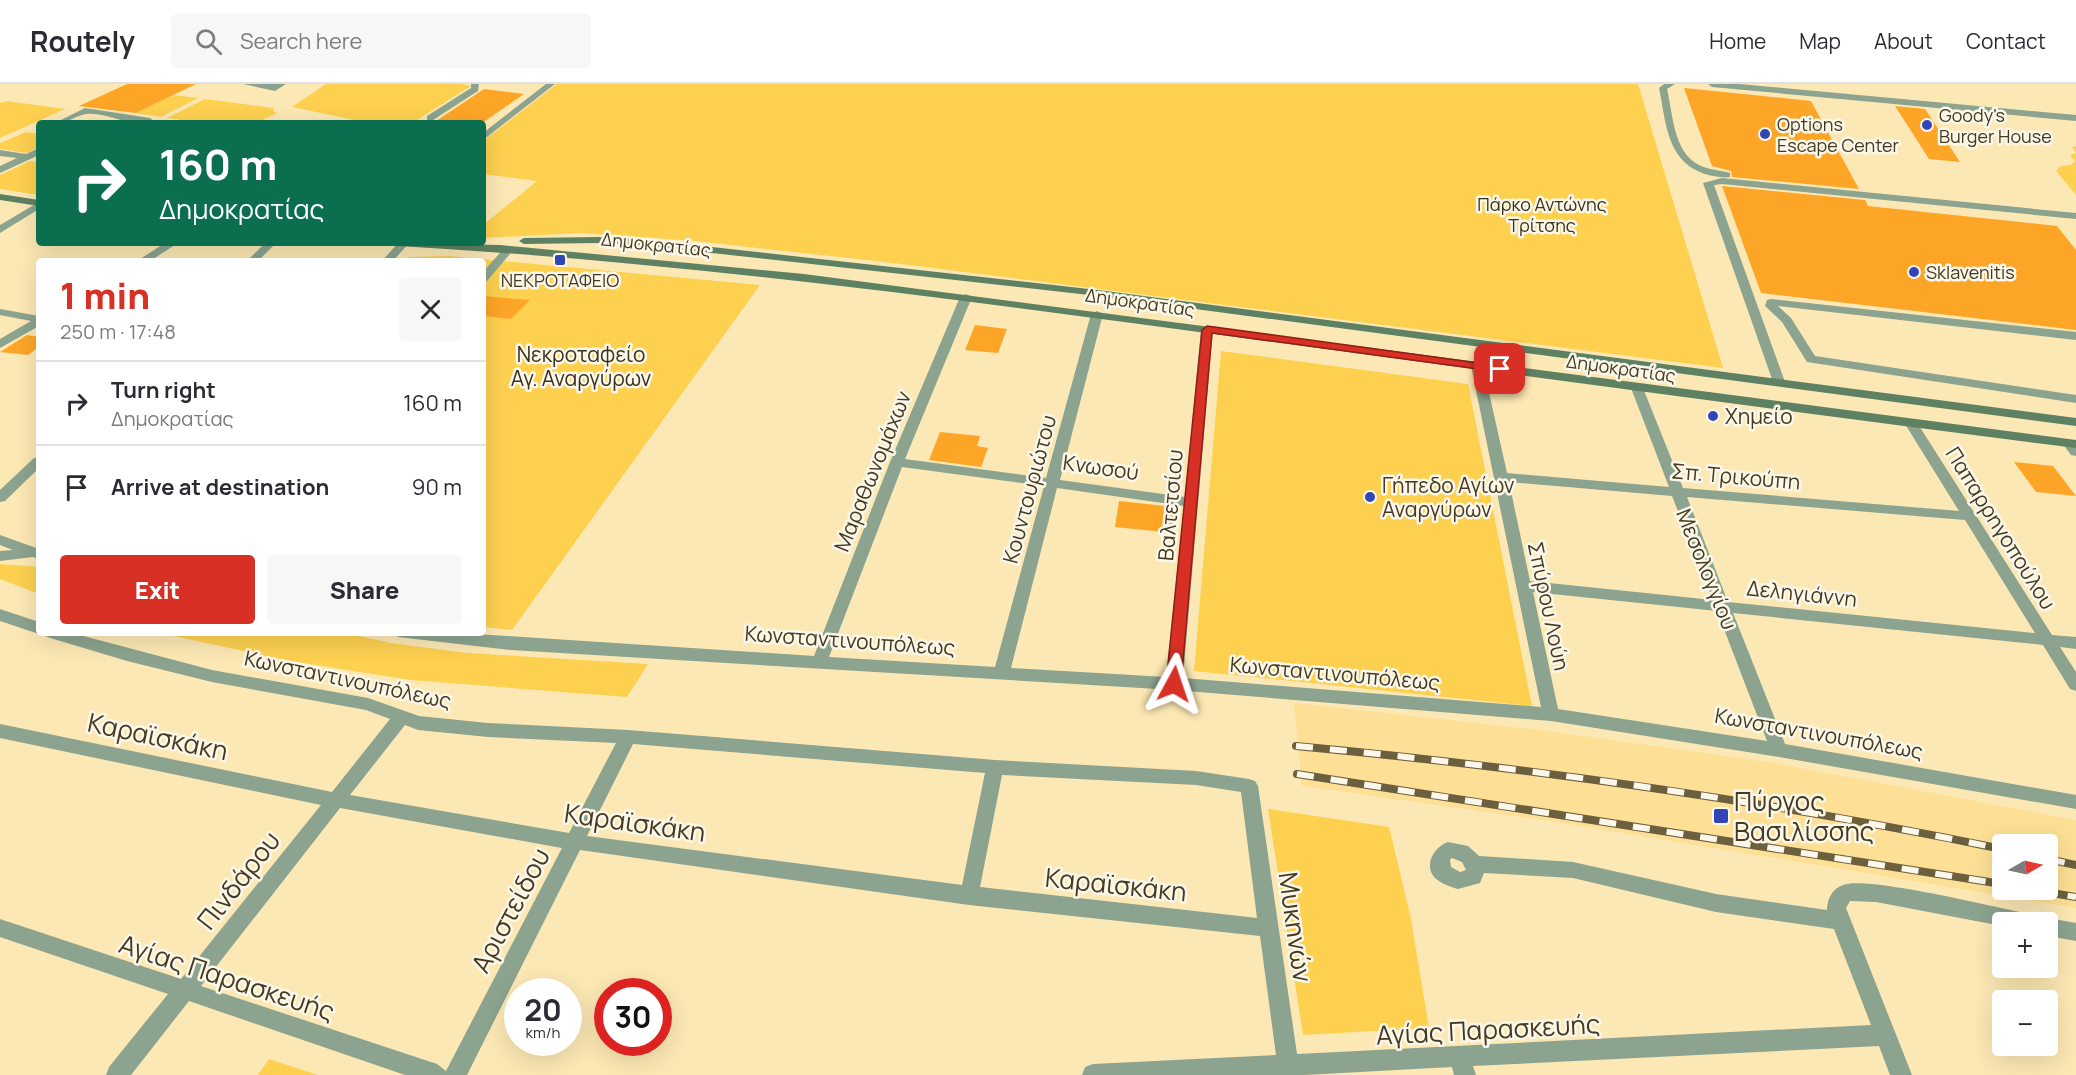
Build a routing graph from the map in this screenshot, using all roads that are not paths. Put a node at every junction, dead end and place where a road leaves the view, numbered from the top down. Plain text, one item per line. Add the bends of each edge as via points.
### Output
1 (247, 84) edge
2 (282, 84) edge
3 (474, 84) edge
4 (551, 84) edge
5 (1671, 84) edge
6 (1712, 84) edge
7 (430, 118) dead end
8 (2076, 118) edge
9 (66, 120) edge
10 (144, 120) edge
11 (486, 135) edge
12 (0, 153) edge
13 (36, 153) edge
14 (27, 158) junction
15 (36, 159) edge
16 (0, 170) edge
17 (0, 197) edge
18 (36, 203) edge
19 (36, 206) edge
20 (2076, 211) edge
21 (2076, 216) edge
22 (0, 230) edge
23 (168, 246) edge
24 (268, 246) edge
25 (401, 246) edge
26 (482, 246) edge
27 (486, 246) edge
28 (510, 248) junction
29 (147, 258) edge
30 (255, 258) edge
31 (390, 258) edge
32 (486, 276) edge
33 (966, 297) junction
34 (0, 312) edge
35 (1097, 314) junction
36 (36, 319) edge
37 (36, 322) edge
38 (26, 329) junction
39 (1207, 330) junction
40 (36, 331) edge
41 (2076, 336) edge
42 (0, 344) edge
43 (1477, 366) junction
44 (1779, 382) junction
45 (1636, 388) junction
46 (2076, 399) edge
47 (2076, 422) edge
48 (1911, 424) junction
49 (2074, 447) edge
50 (897, 462) junction
51 (36, 464) edge
52 (1500, 477) junction
53 (1052, 481) junction
54 (1675, 492) junction
55 (0, 498) edge
56 (1191, 502) junction
57 (1969, 516) junction
58 (0, 540) edge
59 (36, 552) edge
60 (36, 552) edge
61 (0, 556) edge
62 (1523, 586) junction
63 (1722, 606) junction
64 (0, 615) edge
65 (36, 627) edge
66 (63, 636) edge
67 (433, 636) edge
68 (2047, 640) junction
69 (2076, 643) edge
70 (820, 661) junction
71 (1001, 674) junction
72 (1174, 684) junction
73 (2076, 685) edge
74 (1551, 714) junction
75 (401, 718) junction
76 (0, 731) edge
77 (628, 737) junction
78 (1779, 750) junction
79 (995, 767) junction
80 (1249, 786) joint
81 (335, 800) junction
82 (2076, 802) edge
83 (576, 842) junction
84 (1475, 864) dead end
85 (969, 896) junction
86 (1992, 916) edge
87 (1842, 921) junction
88 (0, 928) edge
89 (1268, 928) junction
90 (2058, 929) edge
91 (2076, 933) edge
92 (183, 992) junction
93 (1886, 1035) junction
94 (1462, 1066) edge
95 (1288, 1070) edge
96 (117, 1075) edge
97 (436, 1075) edge
98 (454, 1075) edge
99 (1093, 1075) edge
100 (1901, 1075) edge

1 - 2 street via 275,88
3 - 7 street via 475,89
4 - 11 street
5 - 20 street via 1663,88 1679,156 1711,174
6 - 8 street
9 - 10 street via 85,111
12 - 14 street
13 - 14 street
14 - 15 street
14 - 16 street
17 - 18 main road
19 - 22 street
21 - 44 street via 1722,181 1708,183
23 - 29 street
24 - 30 street
25 - 31 street
26 - 28 main road, Δημοκρατίας
27 - 44 main road, Δημοκρατίας via 599,240 750,253 1086,292
28 - 32 street
28 - 33 main road, Δημοκρατίας
33 - 35 main road, Δημοκρατίας
33 - 50 street, Μαραθωνομάχων
34 - 36 street
35 - 39 main road, Δημοκρατίας
35 - 53 street, Κουντουριώτου
37 - 38 street
38 - 40 street
38 - 42 street
39 - 43 main road, Δημοκρατίας
39 - 56 street, Βαλτετσίου
41 - 46 street via 1771,302 1816,360
43 - 45 main road, Δημοκρατίας
43 - 52 street, Σπύρου Λούη
44 - 47 main road, Δημοκρατίας
45 - 48 main road, Δημοκρατίας
45 - 54 street, Μεσολογγίου
48 - 49 main road, Δημοκρατίας
48 - 57 street, Παπαρρηγοπούλου
50 - 53 street, Κνωσού
50 - 70 street, Μαραθωνομάχων
51 - 55 street
52 - 54 street, Σπ. Τρικούπη
52 - 62 street, Σπύρου Λούη
53 - 56 street, Κνωσού
53 - 71 street, Κουντουριώτου
54 - 57 street, Σπ. Τρικούπη
54 - 63 street, Μεσολογγίου
56 - 72 street, Βαλτετσίου
57 - 68 street, Παπαρρηγοπούλου
58 - 59 street
60 - 61 street
62 - 63 street, Δεληγιάννη
62 - 74 street, Σπύρου Λούη
63 - 68 street, Δεληγιάννη
63 - 78 street, Μεσολογγίου
64 - 65 street
66 - 75 street, Κωνσταντινουπόλεως via 212,676 368,704
67 - 70 street, Κωνσταντινουπόλεως
68 - 69 street, Δεληγιάννη
68 - 73 street, Παπαρρηγοπούλου
70 - 71 street, Κωνσταντινουπόλεως
71 - 72 street, Κωνσταντινουπόλεως
72 - 74 street, Κωνσταντινουπόλεως
74 - 78 street, Κωνσταντινουπόλεως
75 - 77 street, Κωνσταντινουπόλεως via 488,730
75 - 81 street, Πινδάρου
76 - 81 street, Καραϊσκάκη
77 - 79 street, Κωνσταντινουπόλεως
77 - 83 street, Αριστείδου
78 - 82 street, Κωνσταντινουπόλεως
79 - 80 street, Κωνσταντινουπόλεως via 1196,778
79 - 85 street
80 - 89 street, Μυκηνών
81 - 83 street, Καραϊσκάκη
81 - 92 street, Πινδάρου
83 - 85 street, Καραϊσκάκη
83 - 98 street, Αριστείδου
84 - 87 street via 1573,870 1716,903
85 - 89 street, Καραϊσκάκη
86 - 87 street via 1859,891 1846,892 1838,899 1836,908
87 - 93 street
88 - 92 street, Αγίας Παρασκευής
89 - 95 street, Μυκηνών
90 - 91 street
92 - 96 street, Πινδάρου
92 - 97 street, Αγίας Παρασκευής
93 - 94 street, Αγίας Παρασκευής
93 - 100 street
94 - 95 street, Αγίας Παρασκευής
95 - 99 street, Αγίας Παρασκευής

